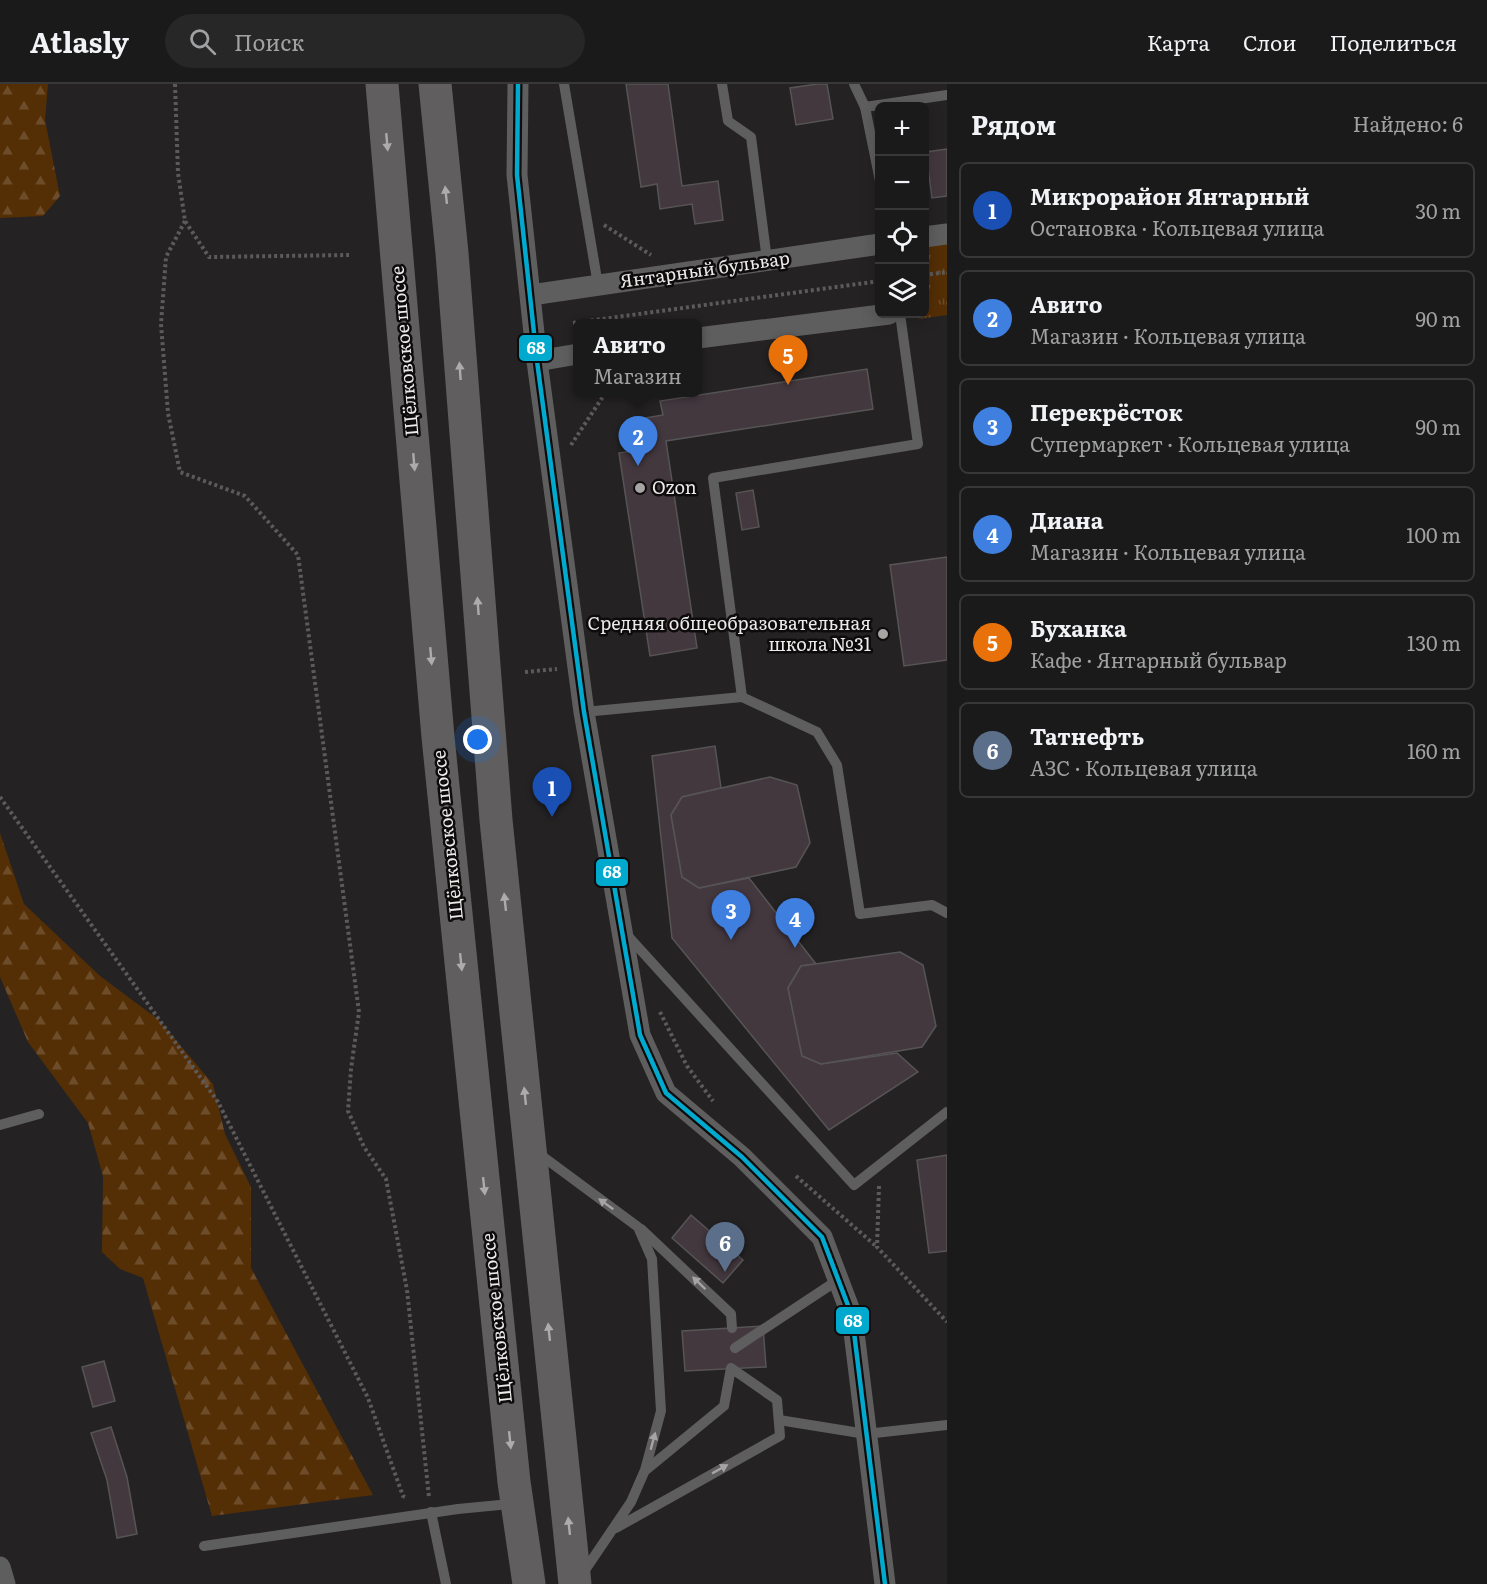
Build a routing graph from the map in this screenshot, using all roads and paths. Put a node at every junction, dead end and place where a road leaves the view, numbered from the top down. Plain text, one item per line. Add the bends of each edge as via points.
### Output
1 (175, 84) edge
2 (382, 84) edge
3 (435, 84) edge
4 (518, 84) edge
5 (564, 84) edge
6 (722, 84) edge
7 (854, 84) edge
8 (947, 95) edge
9 (865, 107) junction
10 (875, 160) edge
11 (586, 213) junction
12 (185, 221) junction
13 (947, 234) edge
14 (929, 236) edge
15 (875, 245) edge
16 (349, 255) dead end
17 (767, 260) junction
18 (947, 272) edge
19 (680, 273) junction
20 (929, 274) edge
21 (875, 282) edge
22 (598, 285) junction
23 (531, 295) junction
24 (875, 316) edge
25 (901, 318) edge
26 (602, 319) edge
27 (702, 337) edge
28 (573, 355) edge
29 (537, 361) junction
30 (603, 397) edge
31 (554, 471) junction
32 (557, 669) dead end
33 (525, 672) dead end
34 (742, 697) junction
35 (584, 712) junction
36 (0, 797) edge
37 (947, 913) edge
38 (622, 929) junction
39 (659, 1009) dead end
40 (721, 1108) dead end
41 (947, 1112) edge
42 (39, 1114) dead end
43 (0, 1125) edge
44 (530, 1146) junction
45 (880, 1164) junction
46 (794, 1174) dead end
47 (638, 1227) junction
48 (877, 1247) junction
49 (838, 1280) junction
50 (947, 1323) edge
51 (732, 1328) dead end
52 (735, 1348) dead end
53 (779, 1420) junction
54 (947, 1425) edge
55 (866, 1434) junction
56 (645, 1470) junction
57 (510, 1503) dead end
58 (431, 1512) junction
59 (615, 1529) junction
60 (204, 1545) dead end
61 (0, 1567) edge
62 (5, 1584) edge
63 (446, 1584) edge
64 (529, 1584) edge
65 (576, 1584) edge
66 (885, 1584) edge

1 - 12 path via 178,173
2 -> 64 main road, Щёлковское шоссе via 438,736 514,1482
44 -> 3 main road via 488,727 452,253
4 - 23 street via 517,175
5 - 11 lane
6 - 17 lane via 728,121 751,137
7 - 9 lane
8 - 9 lane
9 - 10 lane
11 - 19 path
11 - 22 lane
12 - 16 path via 209,257
12 - 58 path via 166,257 161,324 168,412 180,472 245,496 298,555 359,1012 348,1111 364,1147 386,1179 407,1290
13 - 14 street
15 - 17 street, Янтарный бульвар
17 - 19 street, Янтарный бульвар
18 - 20 path
19 - 22 street, Янтарный бульвар
21 - 26 path
22 - 23 street, Янтарный бульвар
23 - 29 street
24 - 27 street
25 - 34 lane via 918,444 713,478
28 - 29 street
29 - 31 street
30 - 31 path
31 - 35 street
32 - 33 path
34 - 35 lane
34 - 37 lane via 816,732 837,765 860,914 932,905
35 - 38 street
36 - 58 path via 218,1102 368,1398 403,1496
38 - 45 lane via 854,1185
38 - 49 street via 640,1035 666,1093 742,1157 822,1237
39 - 40 path via 687,1066
41 - 45 lane
42 - 43 lane
47 -> 44 lane
65 -> 44 main road
45 - 48 path
46 - 48 path
51 -> 47 lane via 731,1314
56 -> 47 lane via 661,1411 652,1259
48 - 50 path
49 - 52 lane
49 - 55 street via 852,1316
53 - 55 lane
53 - 56 lane via 777,1400 731,1368 724,1406
59 -> 53 lane via 780,1436
54 - 55 lane
55 - 66 street
56 - 59 lane
57 - 58 lane
58 - 60 lane
58 - 63 lane
59 - 65 lane
61 - 62 street

